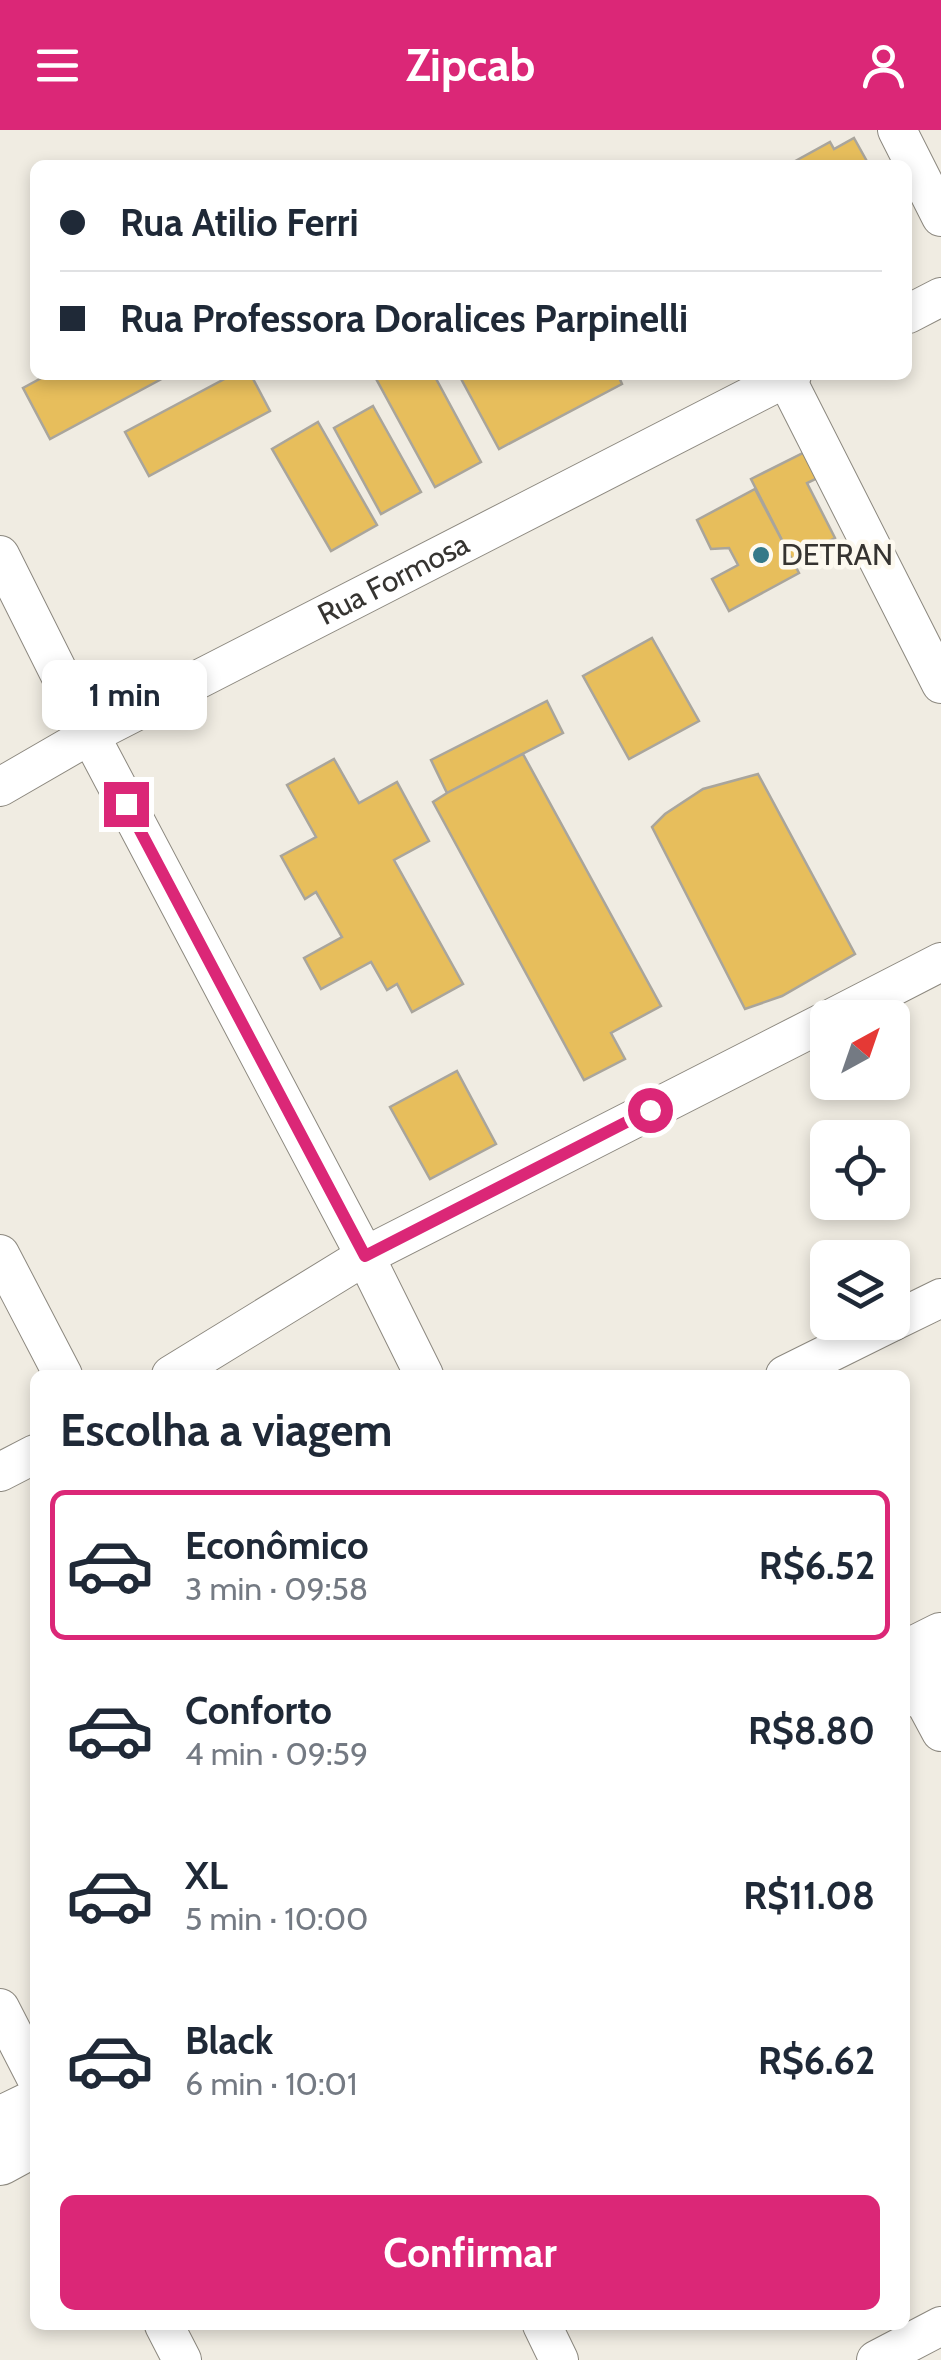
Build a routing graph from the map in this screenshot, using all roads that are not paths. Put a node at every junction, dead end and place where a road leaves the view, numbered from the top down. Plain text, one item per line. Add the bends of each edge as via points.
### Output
1 (897, 130) edge
2 (941, 217) edge
3 (941, 296) edge
4 (912, 312) edge
5 (781, 380) edge
6 (791, 380) edge
7 (0, 555) edge
8 (941, 684) edge
9 (90, 735) junction
10 (0, 788) edge
11 (941, 962) edge
12 (867, 1000) edge
13 (810, 1029) edge
14 (0, 1254) edge
15 (365, 1256) junction
16 (941, 1298) edge
17 (910, 1313) edge
18 (856, 1340) edge
19 (61, 1370) edge
20 (179, 1370) edge
21 (422, 1370) edge
22 (795, 1370) edge
23 (30, 1457) edge
24 (0, 1472) edge
25 (941, 1637) edge
26 (915, 1675) edge
27 (941, 1732) edge
28 (0, 2008) edge
29 (30, 2066) edge
30 (30, 2107) edge
31 (0, 2122) edge
32 (30, 2145) edge
33 (0, 2161) edge
34 (941, 2326) edge
35 (167, 2330) edge
36 (544, 2330) edge
37 (893, 2348) edge
38 (182, 2360) edge
39 (559, 2360) edge

1 - 2 street
3 - 4 street
5 - 9 street, Rua Formosa
6 - 8 street
7 - 9 street
9 - 10 street, Rua Formosa
9 - 15 street
11 - 12 street
13 - 15 street
14 - 19 street
15 - 20 street
15 - 21 street
16 - 17 street
18 - 22 street
23 - 24 street
25 - 26 street
26 - 27 street
28 - 29 street
30 - 31 street
32 - 33 street
34 - 37 street
35 - 38 street
36 - 39 street

